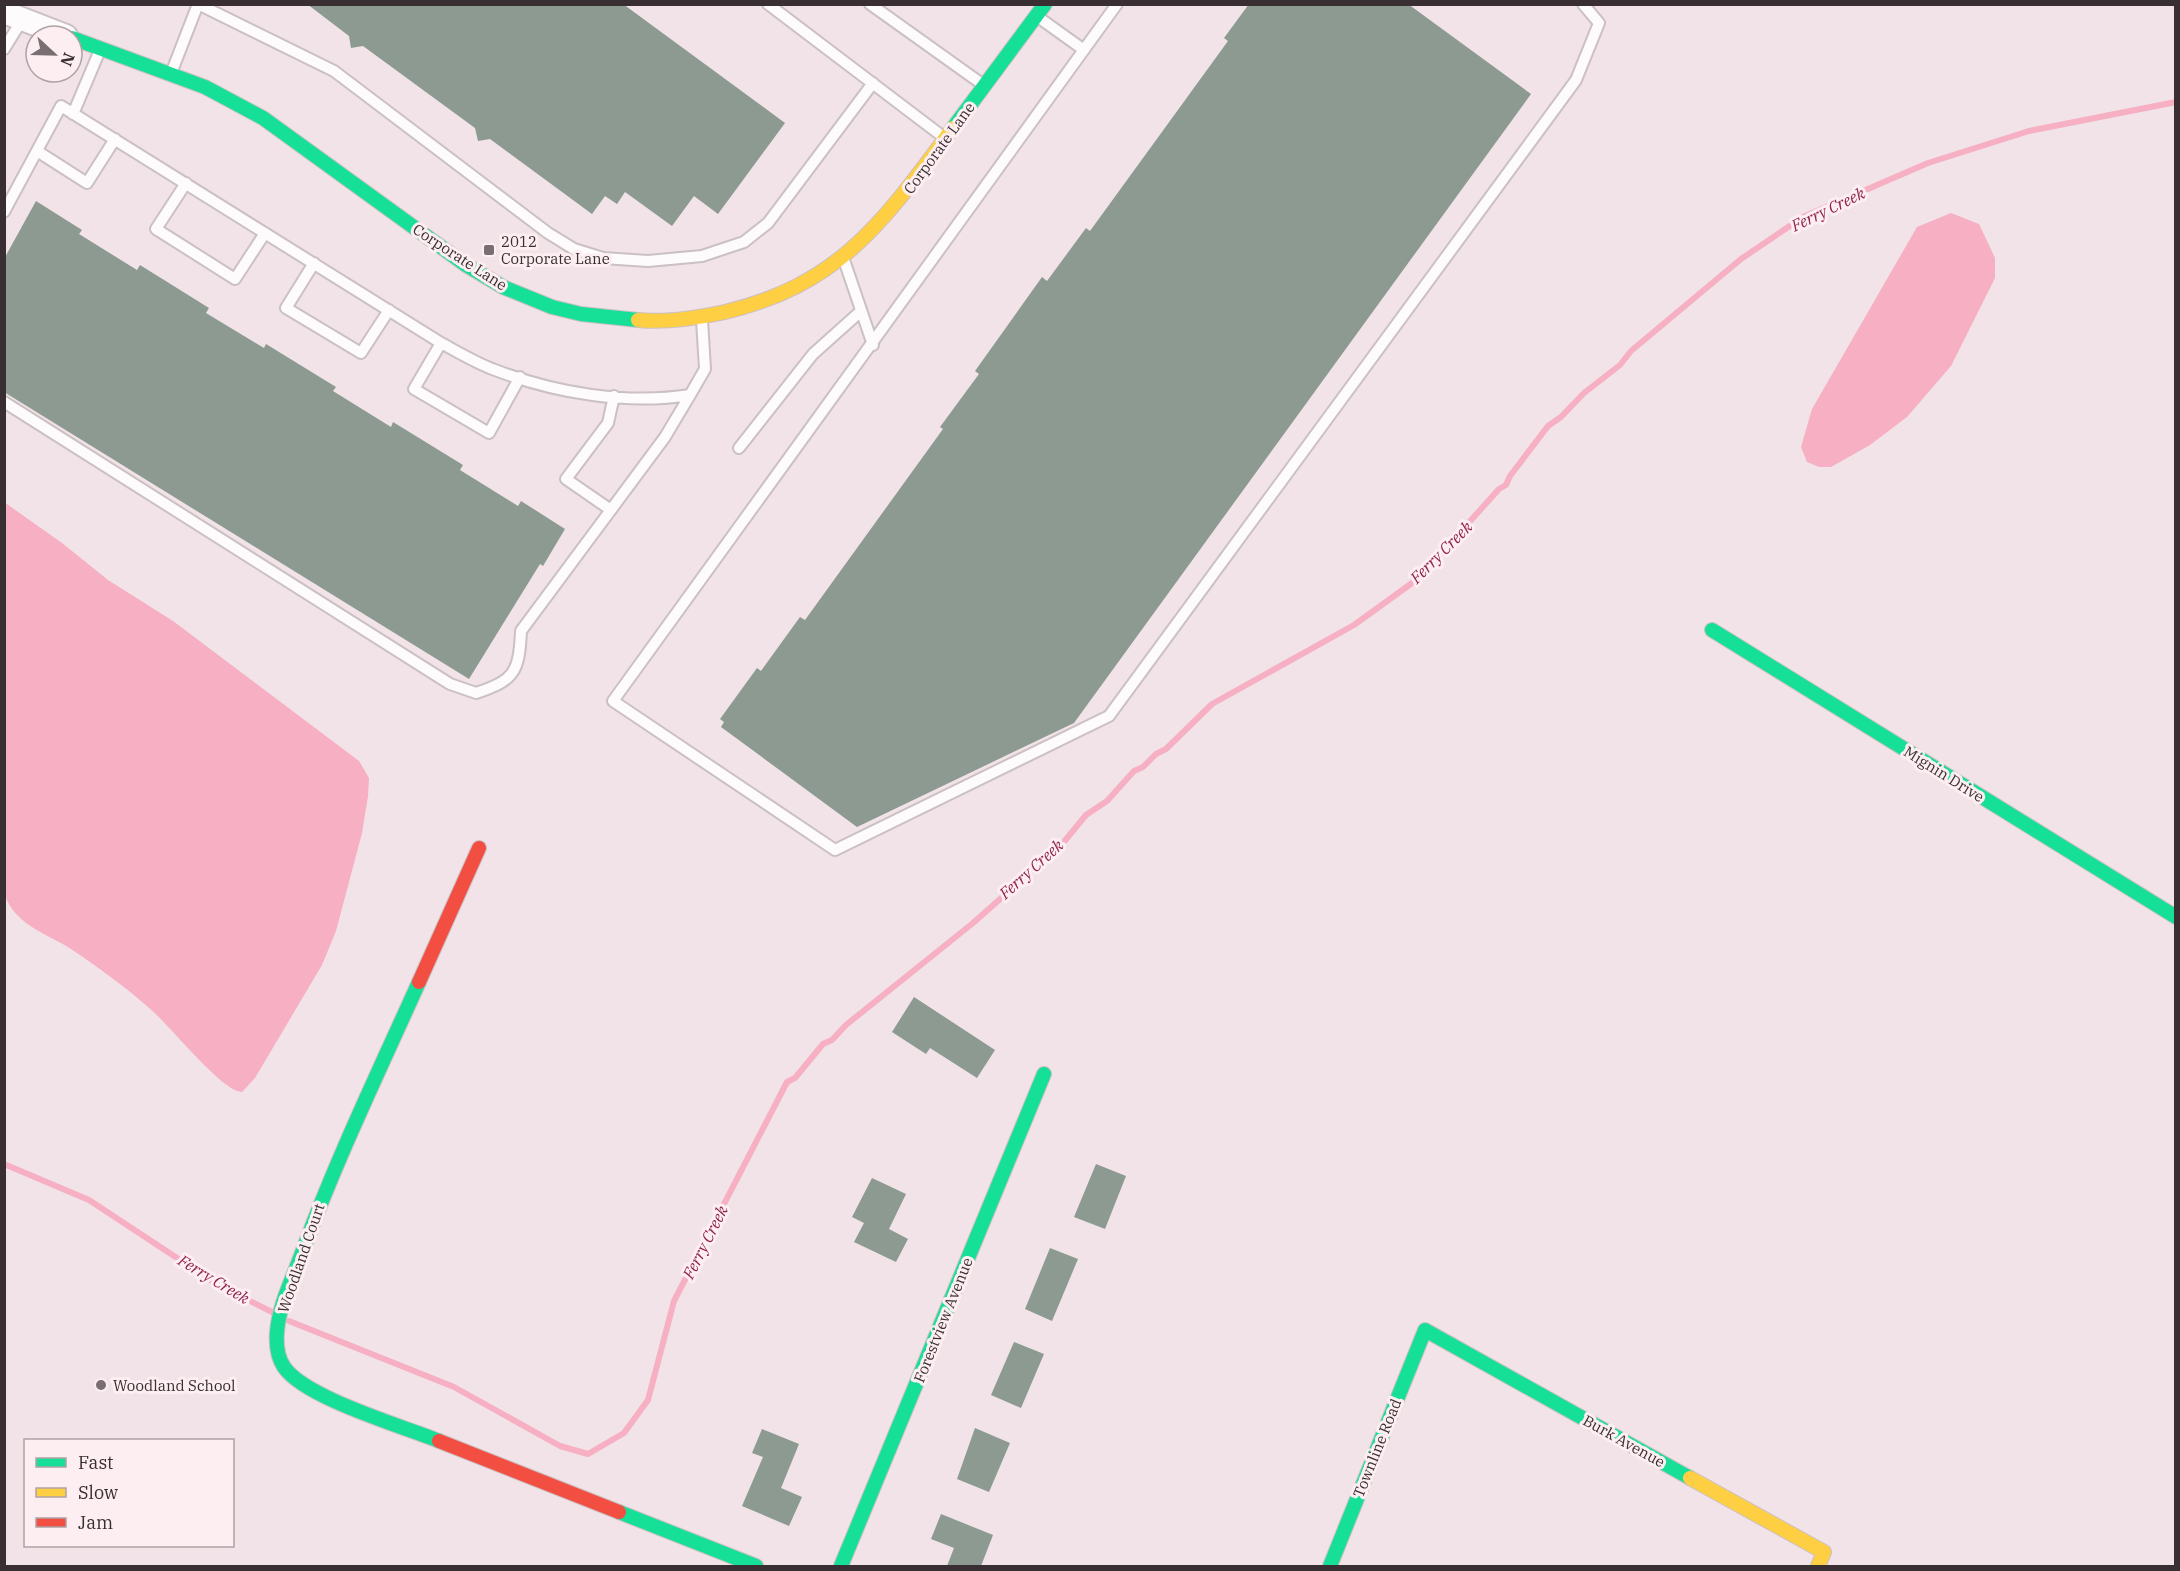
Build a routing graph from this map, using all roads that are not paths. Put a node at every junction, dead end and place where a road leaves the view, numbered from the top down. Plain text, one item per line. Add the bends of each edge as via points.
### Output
1 (198, 4) edge
2 (768, 4) edge
3 (870, 4) edge
4 (1117, 4) edge
5 (1583, 4) edge
6 (1041, 10) edge
7 (13, 16) edge
8 (34, 24) edge
9 (84, 42) edge
10 (100, 48) junction
11 (4, 49) edge
12 (1084, 50) junction
13 (171, 74) junction
14 (873, 83) junction
15 (984, 86) junction
16 (73, 114) junction
17 (116, 139) junction
18 (945, 139) junction
19 (36, 151) junction
20 (186, 183) junction
21 (4, 212) edge
22 (265, 233) junction
23 (844, 258) junction
24 (314, 263) junction
25 (389, 310) junction
26 (861, 311) junction
27 (702, 317) junction
28 (441, 343) junction
29 (873, 345) junction
30 (520, 377) junction
31 (690, 395) junction
32 (614, 396) junction
33 (4, 402) edge
34 (739, 448) dead end
35 (611, 510) junction
36 (1712, 630) dead end
37 (479, 848) dead end
38 (2175, 917) edge
39 (1044, 1074) dead end
40 (1425, 1330) joint
41 (756, 1566) edge
42 (841, 1566) edge
43 (1330, 1566) edge
44 (1818, 1566) edge

1 - 13 lane
1 - 14 lane via 334,71 548,233 574,249 603,258 648,261 702,256 744,242 768,223
2 - 14 lane
3 - 15 lane
4 - 12 lane
5 - 29 lane via 1599,23 1576,80 1109,716 835,850 613,700
6 - 12 lane
6 - 15 street, Corporate Lane
7 - 8 street
7 - 11 lane
9 - 10 street, Corporate Lane
10 - 13 street, Corporate Lane
10 - 16 lane
12 - 29 lane
13 - 27 street, Corporate Lane via 263,118 466,265 503,287 552,306 612,319
14 - 18 lane
15 - 18 street, Corporate Lane
16 - 17 lane
16 - 19 lane via 61,106
17 - 19 lane via 87,183
17 - 20 lane
18 - 23 street, Corporate Lane via 889,214
19 - 21 lane
20 - 22 lane
20 - 22 lane via 156,229 235,279
22 - 24 lane
23 - 26 lane
23 - 27 street, Corporate Lane via 782,294
24 - 25 lane
24 - 25 lane via 286,308 362,353
25 - 28 lane
26 - 29 lane
26 - 34 lane via 813,354
27 - 31 lane via 705,369
28 - 30 lane via 494,370
28 - 30 lane via 414,388 489,433
30 - 32 lane via 575,393
31 - 32 lane via 658,400
31 - 35 lane via 665,437
32 - 35 lane via 608,423 566,479
33 - 35 lane via 450,684 476,693 507,681 516,669 521,631
36 - 38 street, Mignin Drive
37 - 41 street, Woodland Court via 323,1196 283,1306 277,1332 279,1359 301,1383 320,1394
39 - 42 street, Forestview Avenue
40 - 43 street, Townline Road
40 - 44 street, Burk Avenue via 1824,1552

